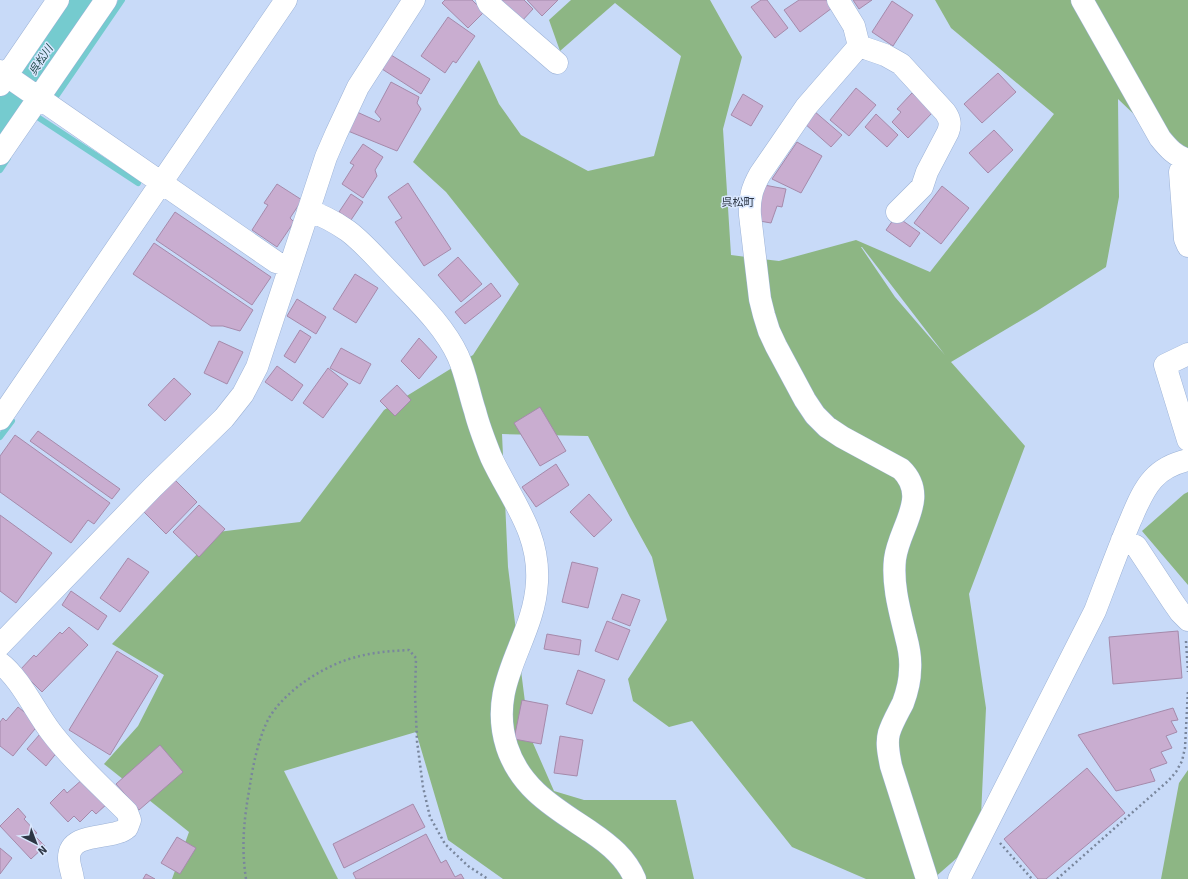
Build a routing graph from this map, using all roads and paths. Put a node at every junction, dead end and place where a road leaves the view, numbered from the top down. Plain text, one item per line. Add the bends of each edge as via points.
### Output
1 (58, 0) edge
2 (106, 0) edge
3 (286, 0) edge
4 (414, 0) edge
5 (487, 0) edge
6 (838, 0) edge
7 (1082, 0) edge
8 (859, 46) junction
9 (557, 63) dead end
10 (4, 77) edge
11 (37, 96) junction
12 (0, 154) edge
13 (1186, 160) edge
14 (161, 182) junction
15 (308, 210) junction
16 (897, 212) dead end
17 (1188, 246) edge
18 (290, 266) junction
19 (1188, 354) edge
20 (0, 419) edge
21 (1188, 440) edge
22 (1188, 460) edge
23 (1122, 540) junction
24 (1188, 620) edge
25 (0, 645) edge
26 (0, 663) edge
27 (1188, 672) edge
28 (1188, 690) edge
29 (984, 829) junction
30 (73, 879) edge
31 (246, 879) edge
32 (488, 879) edge
33 (635, 879) edge
34 (927, 879) edge
35 (959, 879) edge
36 (1032, 879) edge
37 (1057, 879) edge

1 - 10 street
2 - 11 street
3 - 14 street
4 - 15 street via 346,110 326,157
5 - 9 street
6 - 8 street via 854,26
7 - 13 street via 1160,138 1172,152
8 - 16 street via 901,64 949,118 948,132 922,187
8 - 34 street via 806,107 760,174 751,194 750,215 764,315 776,346 805,400 827,427 901,468 914,489 913,505 898,544 894,572 910,652 910,669 908,686 889,734 888,750
10 - 11 street
11 - 12 street
11 - 14 street
13 - 17 street via 1180,172 1185,239
14 - 18 street via 276,262
14 - 20 street
15 - 18 street
15 - 33 street via 323,215 364,245 433,318 458,356 480,430 531,534 537,566 536,592 531,613 504,687 501,718 507,748 530,787 613,848 624,859
18 - 25 street via 256,367 234,407
19 - 21 street via 1166,365
22 - 23 street via 1163,470 1154,478 1140,499
23 - 24 street via 1136,546 1172,602
23 - 29 street via 1095,611
24 - 27 path via 1184,625
26 - 30 street via 9,670 61,744 127,812 130,820 127,828 120,832 88,838 79,841 72,848 68,856
28 - 37 path via 1185,748 1176,772
29 - 35 street
29 - 36 path via 991,833
31 - 32 path via 242,851 252,772 262,734 278,705 311,678 334,665 359,656 408,650 416,658 416,741 422,787 430,817 446,844 468,866

